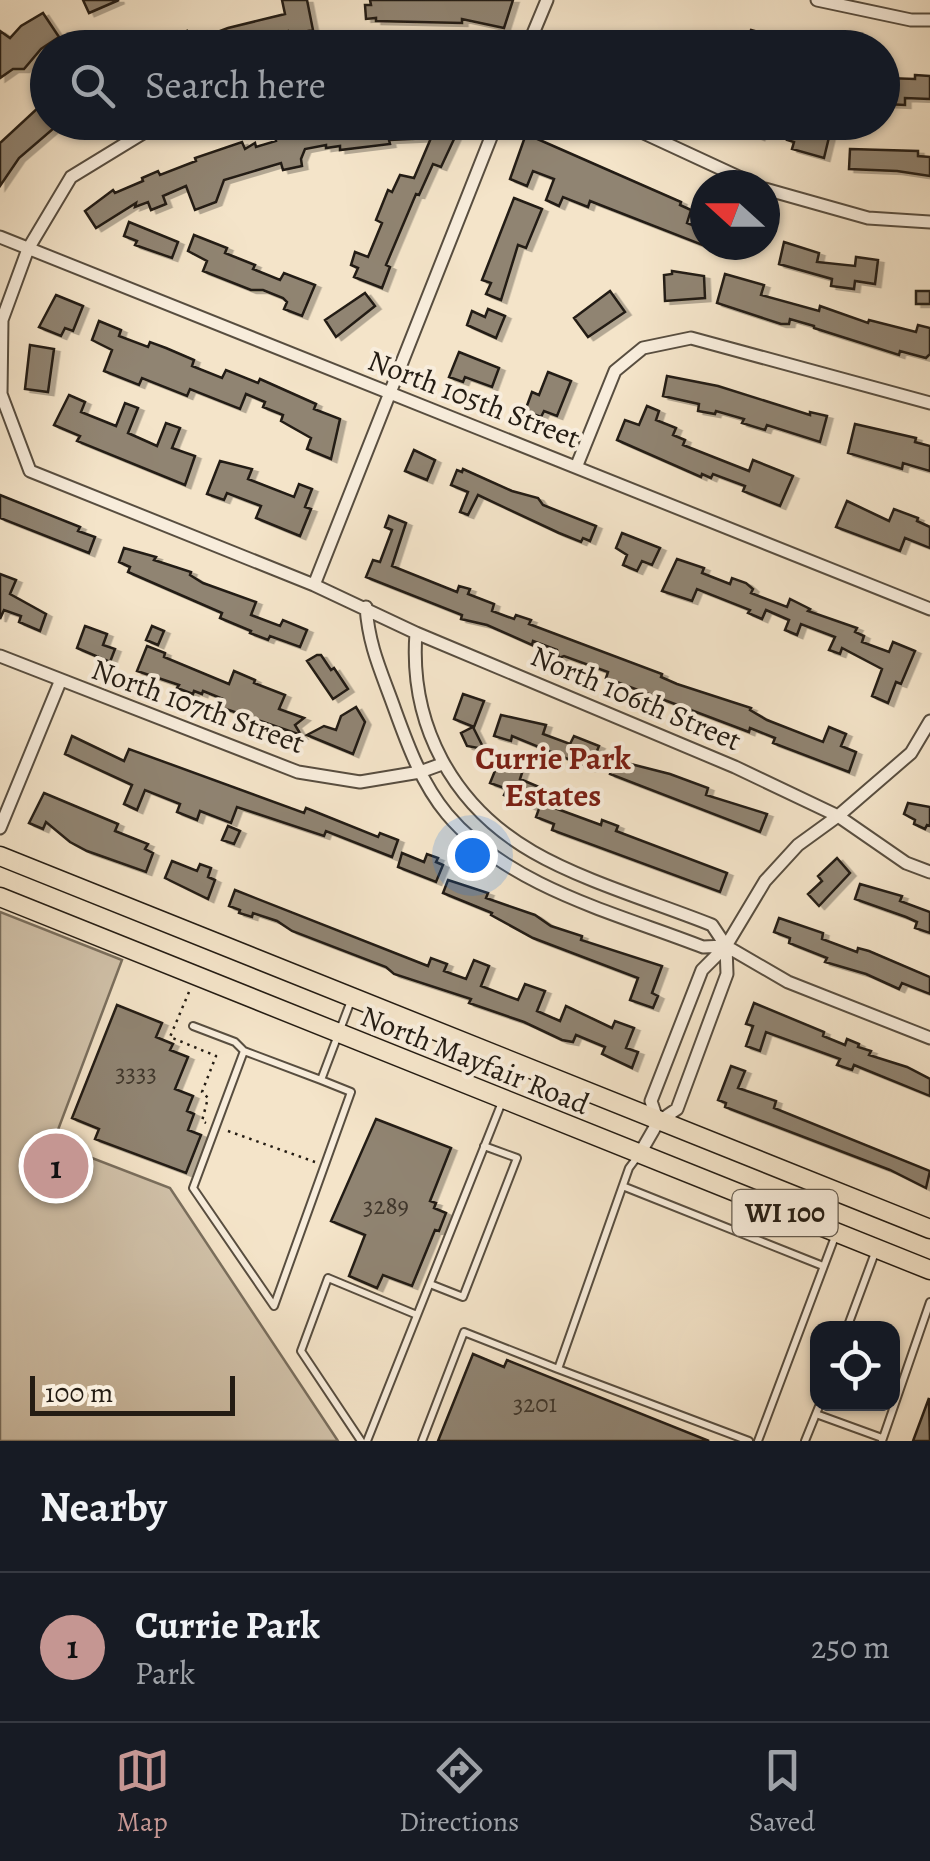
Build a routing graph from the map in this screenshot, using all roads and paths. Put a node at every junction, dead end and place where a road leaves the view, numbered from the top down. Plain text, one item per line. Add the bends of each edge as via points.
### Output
1 (547, 0) edge
2 (816, 0) edge
3 (930, 20) edge
4 (535, 30) edge
5 (131, 140) edge
6 (491, 140) edge
7 (659, 140) edge
8 (724, 170) edge
9 (780, 196) edge
10 (930, 222) edge
11 (0, 237) edge
12 (28, 249) junction
13 (392, 394) junction
14 (930, 403) edge
15 (577, 465) junction
16 (314, 585) junction
17 (366, 608) junction
18 (930, 609) edge
19 (416, 634) junction
20 (0, 656) edge
21 (60, 682) junction
22 (930, 721) edge
23 (442, 764) junction
24 (420, 772) junction
25 (838, 816) junction
26 (0, 828) edge
27 (0, 856) edge
28 (930, 872) edge
29 (0, 897) edge
30 (726, 946) junction
31 (188, 992) dead end
32 (353, 997) junction
33 (193, 1026) dead end
34 (338, 1035) junction
35 (930, 1038) edge
36 (244, 1051) junction
37 (321, 1080) junction
38 (502, 1100) junction
39 (658, 1122) junction
40 (216, 1126) junction
41 (484, 1146) junction
42 (639, 1155) junction
43 (325, 1165) junction
44 (625, 1187) junction
45 (930, 1229) edge
46 (836, 1233) junction
47 (876, 1249) junction
48 (823, 1266) junction
49 (930, 1270) edge
50 (430, 1284) junction
51 (930, 1302) edge
52 (418, 1315) junction
53 (850, 1321) edge
54 (558, 1369) junction
55 (817, 1411) edge
56 (816, 1414) junction
57 (882, 1439) edge
58 (364, 1441) edge
59 (422, 1441) edge
60 (749, 1441) edge
61 (758, 1441) edge
62 (805, 1441) edge

1 - 4 street
2 - 3 street
5 - 12 street, North 106th Street via 70,177
6 - 13 street
7 - 8 street
9 - 10 street via 868,218
11 - 12 street, North 105th Street
12 - 13 street, North 105th Street
12 - 16 street, North 106th Street via 2,320 1,394 30,472
13 - 15 street, North 105th Street
13 - 16 street
14 - 15 street via 691,338 643,348 615,370
15 - 18 street, North 105th Street
16 - 17 street, North 106th Street
17 - 19 street, North 106th Street
17 - 24 street via 368,640
19 - 23 street via 415,678
19 - 25 street, North 106th Street
20 - 21 street, North 107th Street
21 - 24 street, North 107th Street via 298,772 360,782
21 - 26 street
22 - 25 street via 911,754
23 - 24 street, North 107th Street
23 - 30 street via 513,840 712,925
24 - 30 street via 446,813 502,864 703,948
25 - 28 street, North 106th Street
25 - 30 street via 780,862
27 - 32 main road, North Mayfair Road / WI 100
29 - 34 main road, North Mayfair Road / WI 100
30 - 35 street via 788,982
30 - 39 street via 727,974 677,1108
30 - 39 street via 702,970 651,1102
31 - 40 path via 170,1037 216,1056 202,1092 208,1098 202,1122
32 - 34 lane
32 - 39 main road, North Mayfair Road / WI 100
33 - 36 lane
34 - 37 lane
34 - 38 main road, North Mayfair Road / WI 100
36 - 37 lane
36 - 40 lane
37 - 43 lane via 351,1092
38 - 41 lane
38 - 42 main road, North Mayfair Road / WI 100
39 - 42 street
39 - 45 main road, North Mayfair Road / WI 100
40 - 43 path
40 - 43 lane via 193,1188 274,1306
41 - 50 lane
41 - 50 lane via 518,1158 463,1297
42 - 44 lane
42 - 46 main road, North Mayfair Road / WI 100
44 - 48 lane
44 - 54 lane
46 - 47 main road, North Mayfair Road / WI 100
46 - 48 lane
47 - 49 main road, North Mayfair Road / WI 100
47 - 53 lane
48 - 61 lane
50 - 52 lane
51 - 57 lane
52 - 58 lane
52 - 58 lane via 328,1278 301,1351
54 - 59 lane via 464,1332
54 - 60 lane
55 - 56 lane
56 - 57 lane
56 - 62 lane

